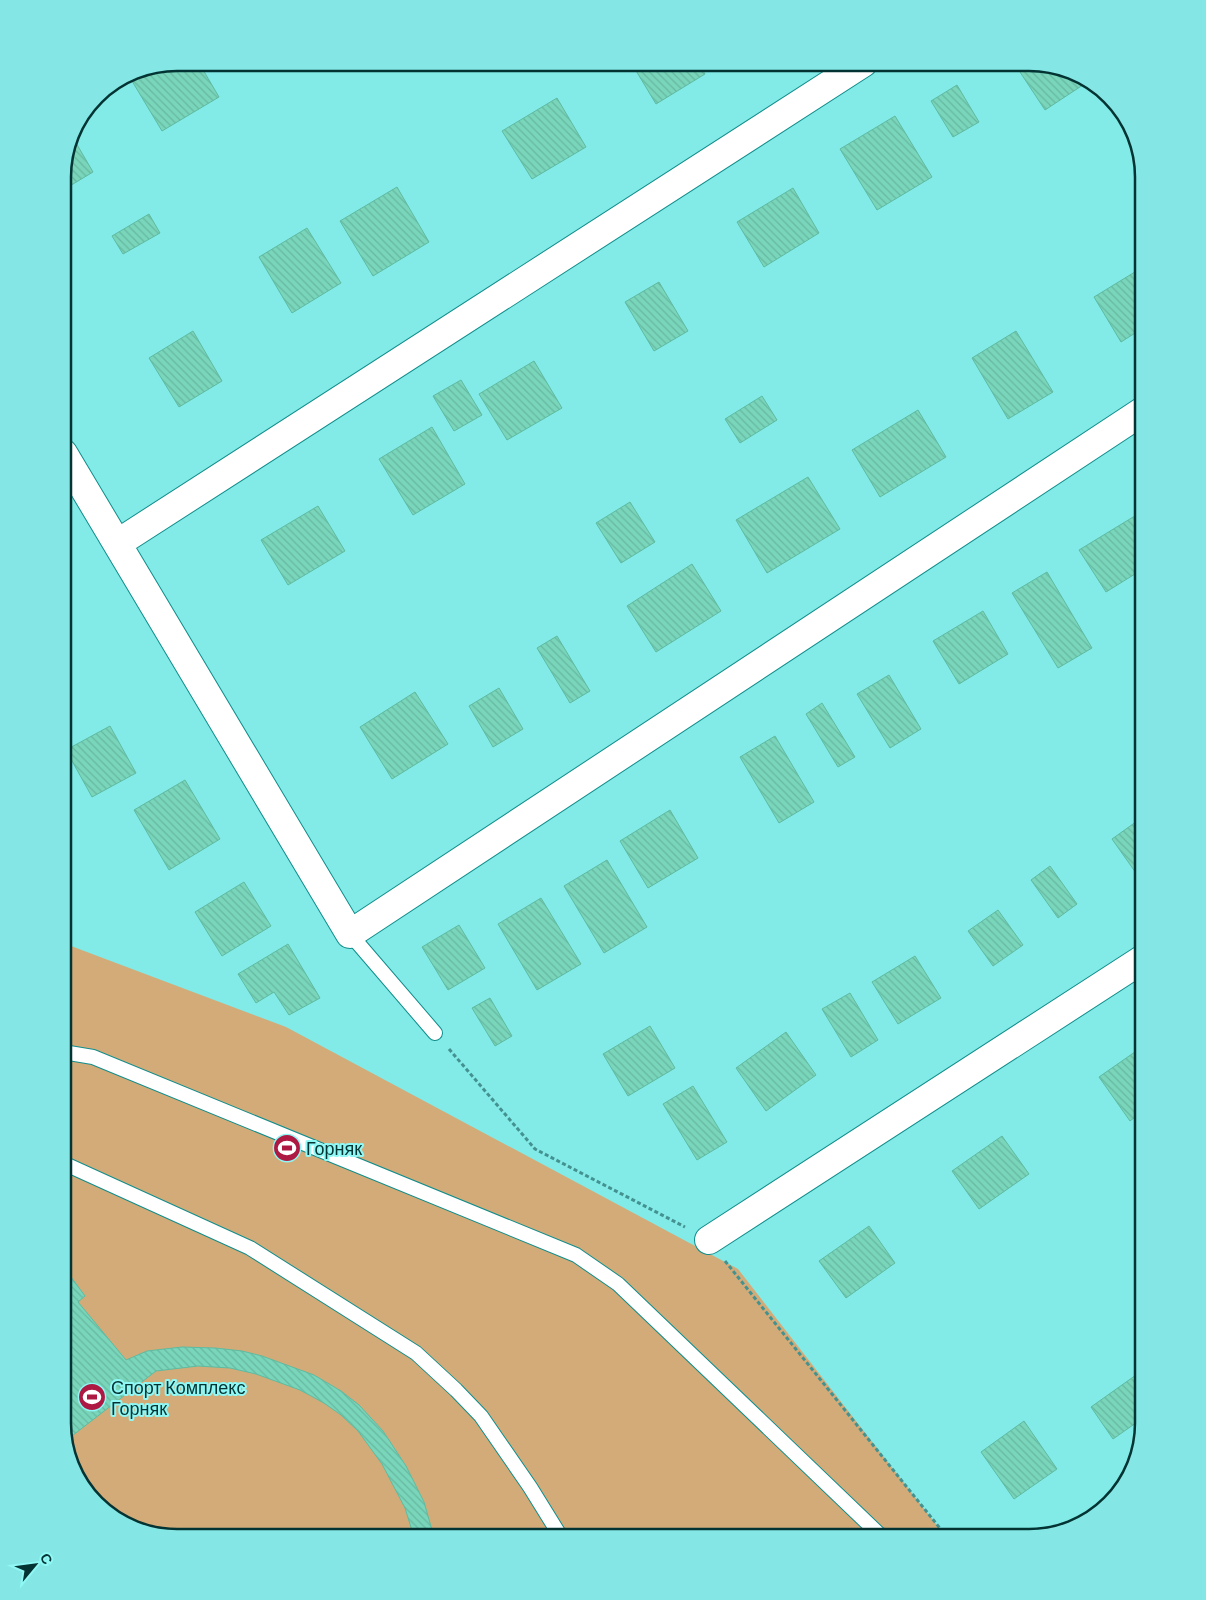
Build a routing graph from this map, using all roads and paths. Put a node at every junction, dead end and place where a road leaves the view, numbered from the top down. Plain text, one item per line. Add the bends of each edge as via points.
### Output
1 (850, 71) edge
2 (1135, 418) edge
3 (71, 466) edge
4 (118, 544) junction
5 (350, 934) junction
6 (1135, 965) edge
7 (435, 1033) joint
8 (71, 1053) edge
9 (71, 1167) edge
10 (709, 1240) junction
11 (556, 1529) edge
12 (873, 1529) edge
13 (940, 1529) edge

1 - 4 street
2 - 5 street
3 - 4 street
4 - 5 street
5 - 7 lane
6 - 10 street
7 - 10 path via 535,1149
8 - 12 lane via 93,1057 576,1255 618,1284
9 - 11 lane via 250,1248 416,1354 481,1416
10 - 13 path

